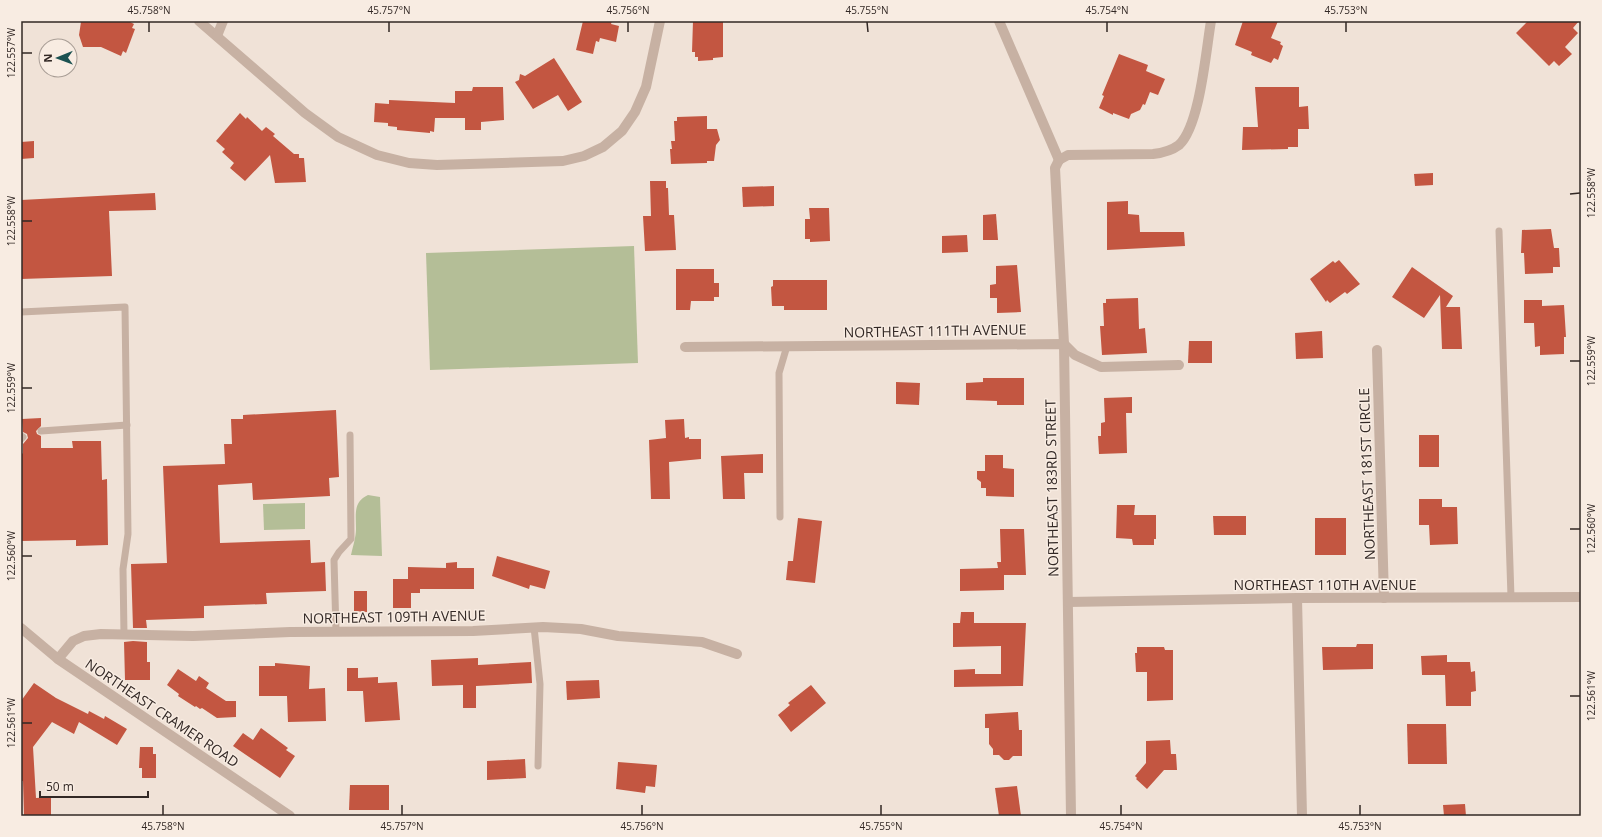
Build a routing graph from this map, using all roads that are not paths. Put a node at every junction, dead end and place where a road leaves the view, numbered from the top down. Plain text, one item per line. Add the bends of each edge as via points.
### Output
1 (199, 21) edge
2 (223, 21) edge
3 (660, 21) edge
4 (999, 21) edge
5 (1211, 21) edge
6 (217, 36) junction
7 (1058, 160) junction
8 (1499, 231) dead end
9 (21, 312) edge
10 (1064, 344) junction
11 (787, 346) junction
12 (685, 347) dead end
13 (1377, 350) dead end
14 (1179, 365) dead end
15 (127, 425) junction
16 (41, 430) dead end
17 (350, 435) dead end
18 (780, 517) dead end
19 (1511, 597) junction
20 (1581, 597) edge
21 (1297, 598) junction
22 (1384, 598) junction
23 (1068, 602) junction
24 (534, 627) junction
25 (21, 628) edge
26 (336, 632) junction
27 (124, 635) junction
28 (737, 654) dead end
29 (58, 659) junction
30 (538, 766) dead end
31 (290, 816) edge
32 (1071, 816) edge
33 (1302, 816) edge

1 - 6 street
2 - 6 street
3 - 6 street via 646,87 635,112 622,131 594,152 552,162 437,165 409,163 378,155 338,137 317,122
4 - 7 street
5 - 7 street via 1196,110 1187,134 1178,145 1162,153 1068,156
7 - 10 street, NORTHEAST 183RD STREET via 1055,168
8 - 19 lane
9 - 15 lane via 125,307
10 - 11 street, NORTHEAST 111TH AVENUE
10 - 14 street via 1075,355 1101,367
10 - 23 street, NORTHEAST 183RD STREET
11 - 12 street, NORTHEAST 111TH AVENUE
11 - 18 lane via 779,372
13 - 22 street, NORTHEAST 181ST CIRCLE
15 - 16 lane
15 - 27 lane via 128,534 122,569
17 - 26 lane via 351,539 334,560
19 - 20 street, NORTHEAST 110TH AVENUE
19 - 22 street, NORTHEAST 110TH AVENUE
21 - 22 street, NORTHEAST 110TH AVENUE
21 - 23 street, NORTHEAST 110TH AVENUE
21 - 33 street
23 - 32 street, NORTHEAST 183RD STREET
24 - 26 street, NORTHEAST 109TH AVENUE via 473,632
24 - 28 street, NORTHEAST 109TH AVENUE via 581,629 618,636 702,642
24 - 30 lane via 540,684
25 - 29 street, NORTHEAST CRAMER ROAD
26 - 27 street, NORTHEAST 109TH AVENUE
27 - 29 street, NORTHEAST 109TH AVENUE via 84,636 73,641
29 - 31 street, NORTHEAST CRAMER ROAD

